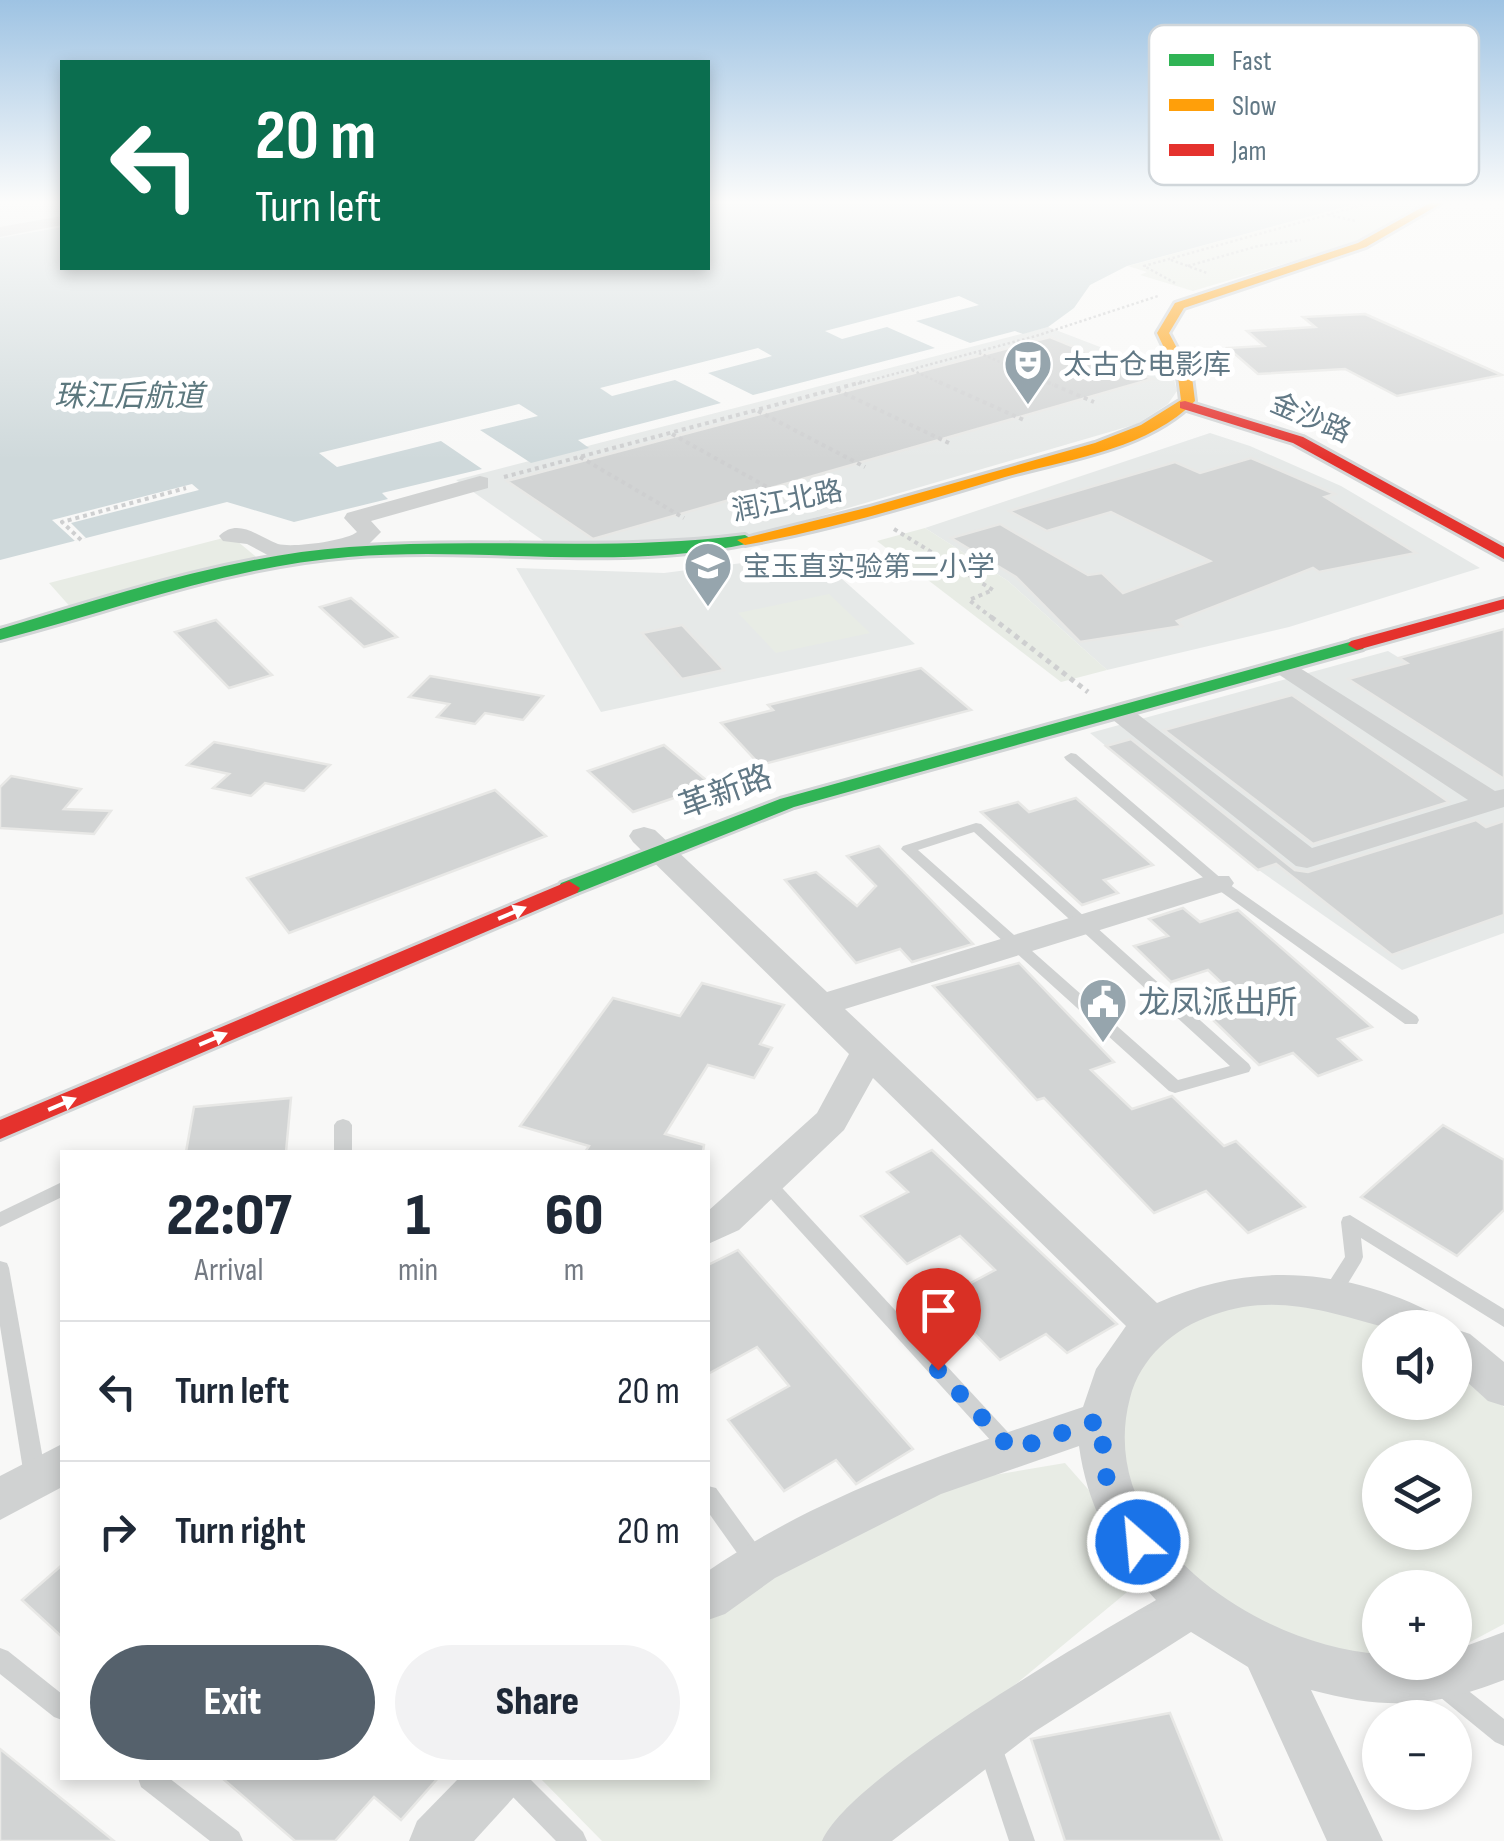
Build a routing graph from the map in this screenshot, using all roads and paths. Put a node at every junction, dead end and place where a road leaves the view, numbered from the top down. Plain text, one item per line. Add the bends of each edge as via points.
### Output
1 (1183, 289) edge
2 (1221, 289) edge
3 (1254, 289) edge
4 (977, 351) junction
5 (909, 369) junction
6 (834, 389) junction
7 (1094, 402) dead end
8 (1196, 407) junction
9 (756, 410) junction
10 (1026, 421) dead end
11 (669, 433) junction
12 (948, 443) dead end
13 (580, 457) junction
14 (865, 467) dead end
15 (480, 483) joint
16 (186, 488) dead end
17 (776, 492) dead end
18 (684, 518) dead end
19 (884, 522) junction
20 (231, 536) dead end
21 (1504, 538) edge
22 (80, 540) dead end
23 (1504, 554) edge
24 (1504, 586) edge
25 (1504, 604) edge
26 (0, 635) edge
27 (0, 651) edge
28 (1284, 666) junction
29 (1108, 706) junction
30 (1072, 757) dead end
31 (1498, 800) edge
32 (651, 843) junction
33 (1218, 883) junction
34 (1082, 924) junction
35 (1013, 946) junction
36 (821, 1005) junction
37 (1411, 1020) dead end
38 (868, 1050) junction
39 (0, 1106) edge
40 (342, 1124) dead end
41 (0, 1130) edge
42 (343, 1150) edge
43 (766, 1182) junction
44 (60, 1190) edge
45 (0, 1220) edge
46 (710, 1228) edge
47 (0, 1268) edge
48 (1332, 1293) junction
49 (1386, 1310) edge
50 (1504, 1318) edge
51 (1152, 1326) junction
52 (1472, 1361) edge
53 (1504, 1388) edge
54 (1100, 1420) junction
55 (1012, 1450) junction
56 (33, 1480) edge
57 (710, 1498) edge
58 (758, 1563) junction
59 (710, 1597) edge
60 (1193, 1604) junction
61 (1266, 1651) junction
62 (1504, 1656) edge
63 (0, 1659) edge
64 (1472, 1667) edge
65 (1362, 1677) edge
66 (1437, 1680) edge
67 (60, 1706) edge
68 (1504, 1734) edge
69 (986, 1736) junction
70 (153, 1780) edge
71 (494, 1780) edge
72 (514, 1780) edge
73 (230, 1841) edge
74 (437, 1841) edge
75 (574, 1841) edge
76 (850, 1841) edge
77 (1022, 1841) edge
78 (1355, 1841) edge

1 - 4 path
2 - 8 street via 1179,306 1167,320 1165,347
3 - 8 street via 1203,306 1188,319 1182,337 1210,387
4 - 5 path
4 - 7 path
5 - 6 path
5 - 10 path
6 - 9 path
6 - 12 path
8 - 19 street, 润江北路 via 1136,444
8 - 21 street, 金沙路 via 1282,421 1330,439
8 - 23 street, 金沙路 via 1298,440
8 - 26 street, 润江北路 via 1110,442 806,530 653,550 302,556
9 - 11 path
9 - 14 path
11 - 13 path
11 - 17 path
13 - 15 path
13 - 18 path
15 - 20 street via 356,518 370,532 354,546 275,552 254,537
16 - 22 path via 62,522
19 - 27 street, 润江北路 via 778,547 682,559 403,562 318,570
19 - 29 path via 994,590 969,600
24 - 29 street, 革新路
25 - 28 street, 革新路
28 - 29 street, 革新路
28 - 31 street
29 - 31 street via 1307,859
29 - 32 street, 革新路 via 796,782
30 - 33 lane
32 - 36 street
32 - 39 street, 革新路
41 -> 32 street, 革新路
33 - 34 street
33 - 37 lane
34 - 35 street
34 - 35 lane via 976,827 908,850
34 - 35 lane via 1243,1068 1176,1087
35 - 36 street
36 - 38 street
38 - 43 street via 831,1121
38 - 51 street
40 - 42 lane
43 - 46 street
43 - 55 lane
44 - 45 lane
47 - 56 lane
48 - 49 street
48 - 50 lane via 1354,1257 1350,1222
48 - 51 street via 1265,1287 1203,1298
51 - 54 street via 1116,1367
52 - 53 street
54 - 55 street
54 - 60 street via 1107,1482 1138,1542
55 - 58 street via 925,1480
57 - 58 lane
58 - 59 street
60 - 61 street
60 - 69 street
61 - 65 street
61 - 78 street
62 - 64 street
63 - 67 lane
66 - 68 lane
69 - 76 street via 920,1780
69 - 77 lane
70 - 73 lane
71 - 74 street
72 - 75 lane

